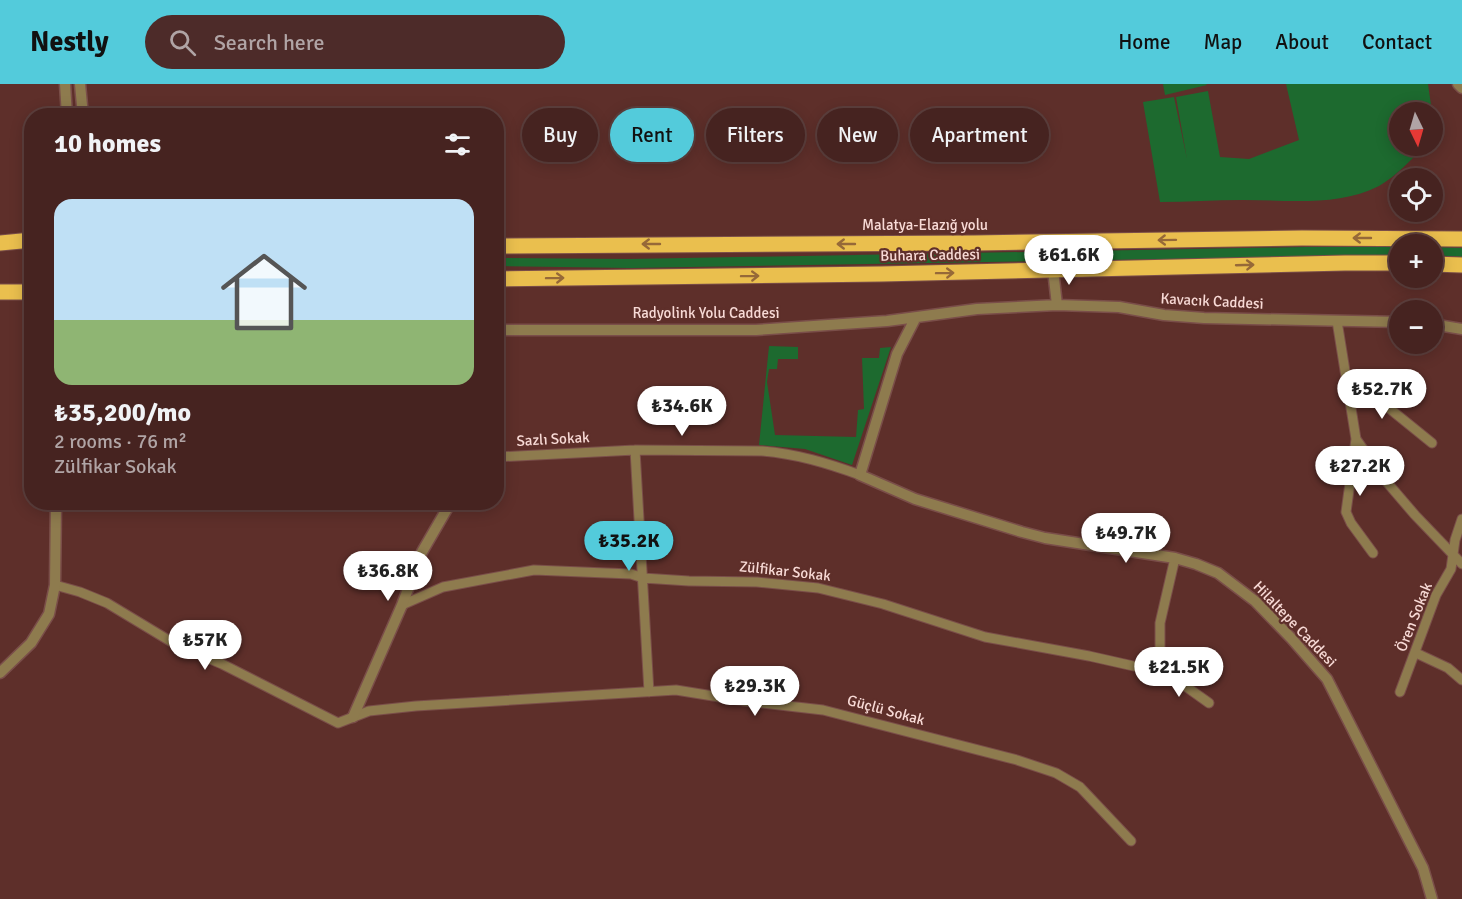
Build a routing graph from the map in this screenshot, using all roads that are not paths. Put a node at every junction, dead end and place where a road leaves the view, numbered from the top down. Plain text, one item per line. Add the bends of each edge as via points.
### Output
1 (65, 84) edge
2 (80, 84) edge
3 (1458, 84) edge
4 (1462, 88) edge
5 (66, 108) edge
6 (82, 108) edge
7 (1462, 239) edge
8 (24, 241) edge
9 (0, 243) edge
10 (504, 246) edge
11 (1389, 263) edge
12 (1443, 264) edge
13 (1462, 265) edge
14 (1053, 270) junction
15 (504, 279) edge
16 (0, 292) edge
17 (24, 292) edge
18 (1057, 305) junction
19 (915, 319) junction
20 (1337, 321) junction
21 (1389, 322) edge
22 (1443, 326) edge
23 (1462, 329) edge
24 (504, 330) edge
25 (1346, 380) junction
26 (1356, 439) junction
27 (1432, 443) dead end
28 (635, 450) junction
29 (504, 457) edge
30 (860, 475) junction
31 (56, 510) edge
32 (446, 510) edge
33 (1462, 519) edge
34 (1373, 553) dead end
35 (1452, 556) junction
36 (1175, 558) junction
37 (1462, 564) edge
38 (643, 578) junction
39 (55, 585) junction
40 (402, 605) junction
41 (1416, 653) junction
42 (1160, 672) junction
43 (1, 675) edge
44 (1462, 680) edge
45 (650, 692) junction
46 (1400, 692) dead end
47 (1209, 703) dead end
48 (353, 717) junction
49 (1131, 841) dead end
50 (1432, 899) edge

1 - 5 street
2 - 6 street
3 - 4 street
7 -> 10 highway, Malatya-Elazığ yolu
8 - 9 highway
14 -> 11 highway, Buhara Caddesi
12 - 13 highway
15 -> 14 highway, Buhara Caddesi
14 - 18 street
16 - 17 highway
18 - 19 street, Kavacık Caddesi via 965,310
18 - 20 street, Kavacık Caddesi via 1119,307 1178,316
19 - 24 street, Radyolink Yolu Caddesi via 756,330
19 - 30 street via 897,354
20 - 21 street, Kavacık Caddesi
20 - 25 street
22 - 23 street
25 - 26 street
25 - 27 street
26 - 34 street via 1346,512
26 - 35 street via 1385,480
28 - 29 street, Sazlı Sokak
28 - 30 street, Sazlı Sokak via 783,453
28 - 38 street
30 - 36 street, Hilaltepe Caddesi via 915,499 1022,532
31 - 39 street
32 - 40 street via 422,552
33 - 35 street, Ören Sokak
35 - 37 street
35 - 41 street, Ören Sokak via 1451,569 1436,595
36 - 42 street via 1160,623
36 - 50 street, Hilaltepe Caddesi via 1218,573 1255,601 1327,679 1423,868
38 - 40 street, Zülfikar Sokak via 631,574 534,570 443,587
38 - 42 street, Zülfikar Sokak via 818,588 985,637
38 - 45 street
39 - 43 street via 42,627
39 - 48 street, Güçlü Sokak via 107,603 175,644 331,720 338,723
40 - 48 street
41 - 44 street via 1448,668
41 - 46 street, Ören Sokak
42 - 47 street, Zülfikar Sokak
45 - 48 street, Güçlü Sokak via 416,706 369,711
45 - 49 street, Güçlü Sokak via 690,691 838,713 1047,769 1080,788

